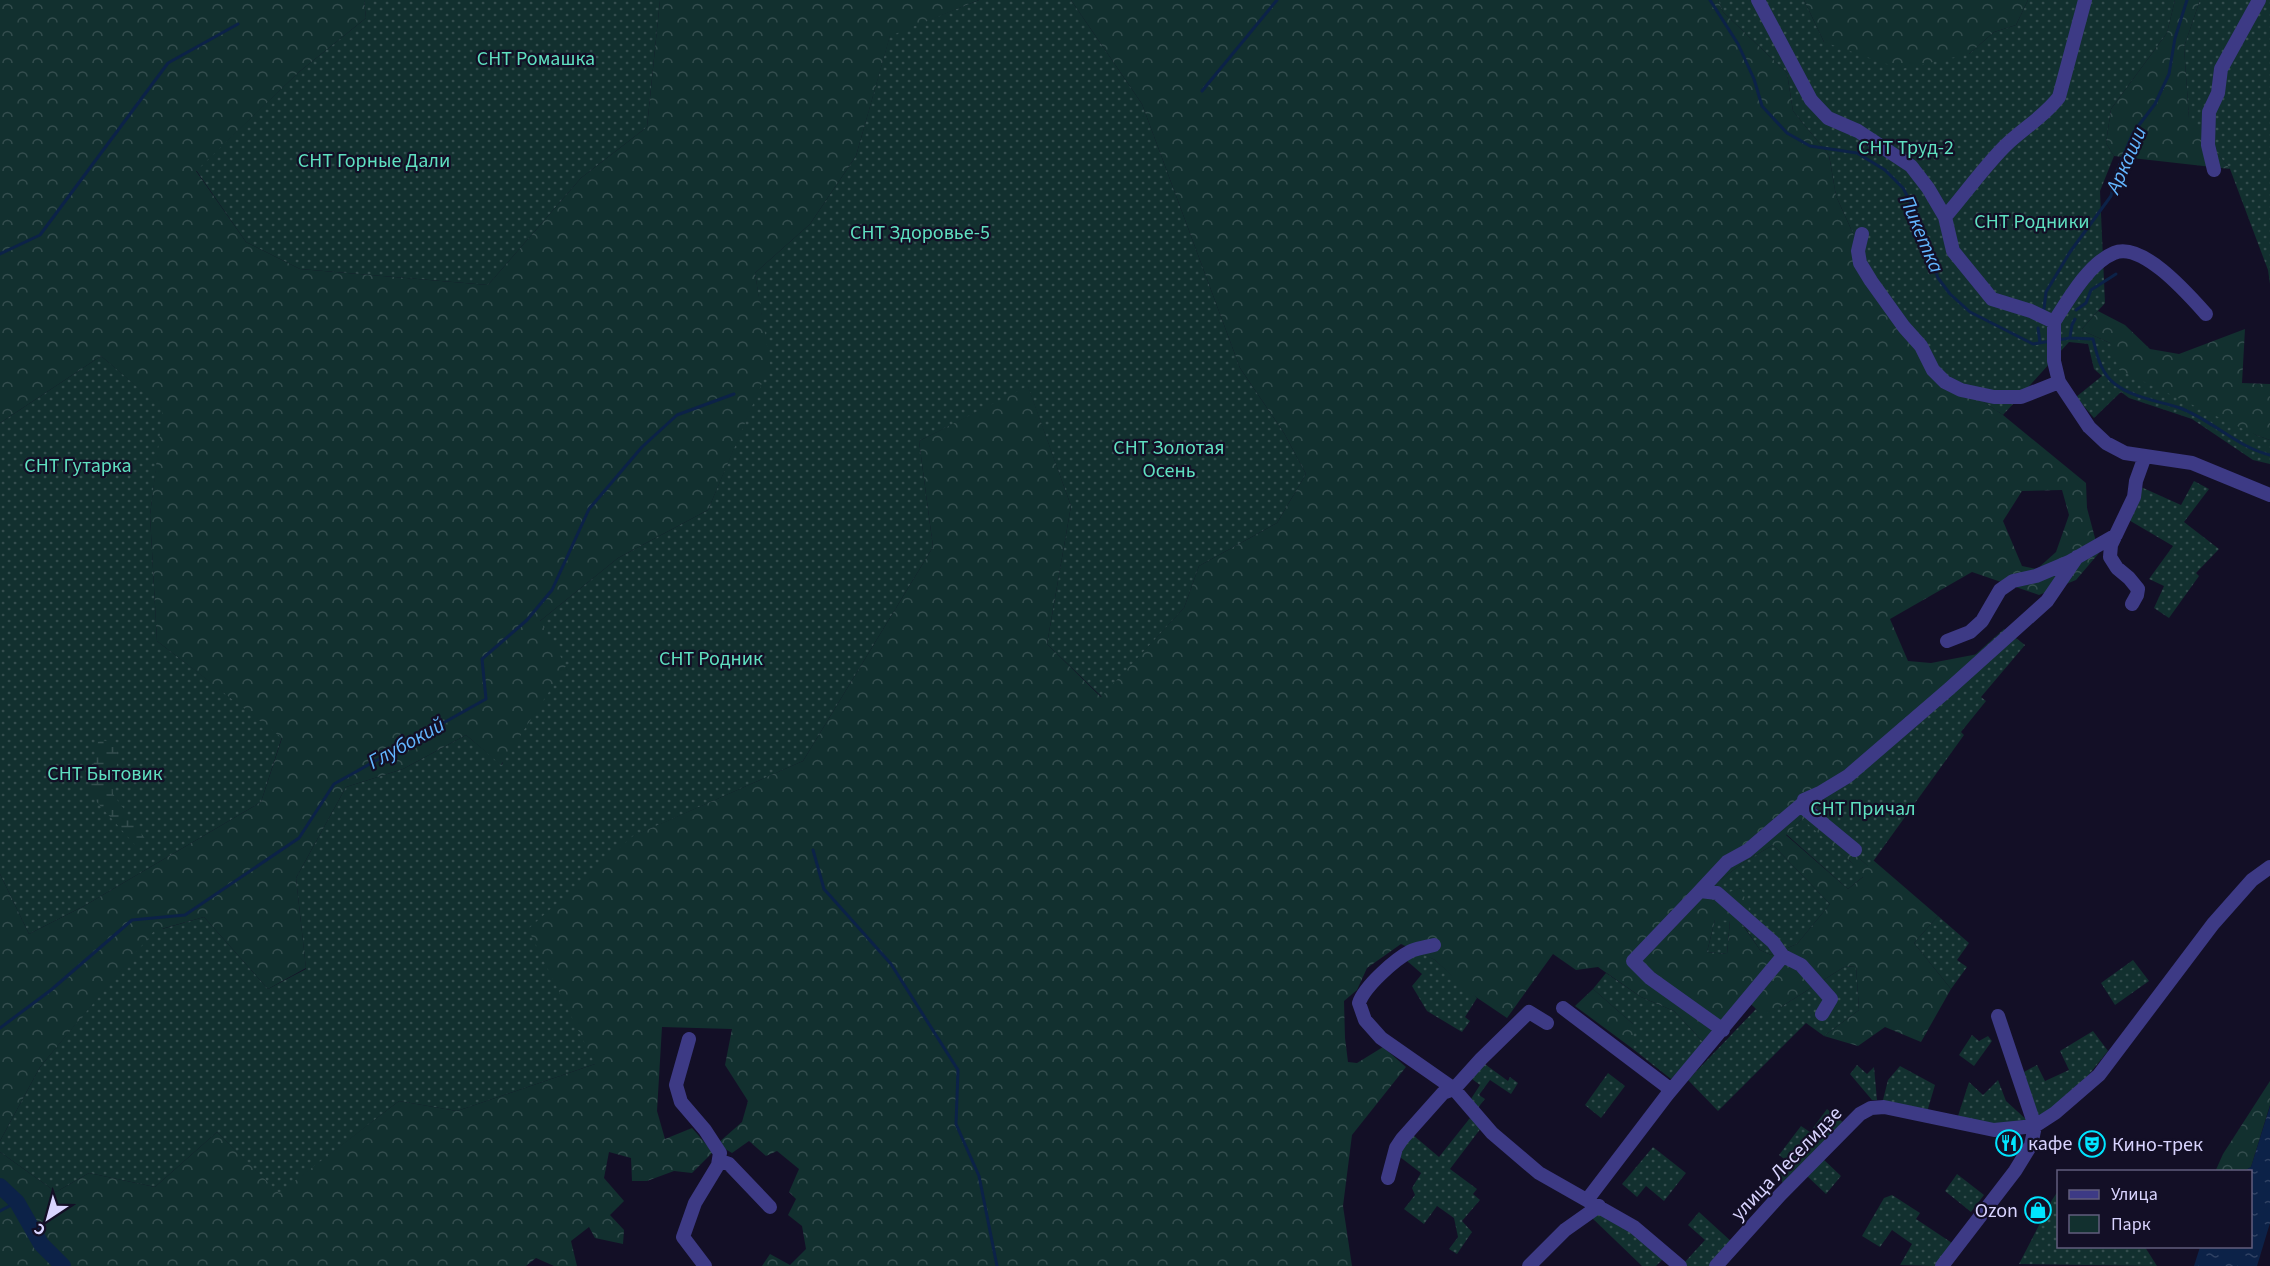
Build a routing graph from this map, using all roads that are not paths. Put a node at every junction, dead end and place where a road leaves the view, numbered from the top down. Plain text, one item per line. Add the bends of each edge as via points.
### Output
1 (1758, 0) edge
2 (2085, 0) edge
3 (2259, 0) edge
4 (2214, 170) dead end
5 (1945, 217) junction
6 (1863, 234) dead end
7 (2206, 314) dead end
8 (2054, 322) junction
9 (2059, 382) junction
10 (2145, 456) junction
11 (2270, 495) edge
12 (2116, 535) junction
13 (2077, 557) junction
14 (2132, 604) dead end
15 (1947, 641) dead end
16 (1802, 804) junction
17 (1854, 850) dead end
18 (2270, 867) edge
19 (1700, 891) junction
20 (1434, 945) dead end
21 (1783, 956) junction
22 (1563, 1008) dead end
23 (1822, 1014) dead end
24 (1998, 1016) dead end
25 (1547, 1023) dead end
26 (1723, 1030) junction
27 (689, 1039) dead end
28 (1454, 1089) junction
29 (1667, 1095) junction
30 (2035, 1125) junction
31 (718, 1165) junction
32 (1388, 1178) dead end
33 (1593, 1203) junction
34 (770, 1207) dead end
35 (705, 1266) edge
36 (1529, 1266) edge
37 (1680, 1266) edge
38 (1716, 1266) edge
39 (1942, 1266) edge

1 - 5 street via 1811,100 1828,118 1858,131 1911,166
2 - 5 street via 2059,97 2000,151
3 - 4 street via 2221,69 2218,93 2209,112 2208,145
5 - 8 street via 1953,250 1992,299
6 - 9 street via 1858,251 1860,263 1945,382 1994,397 2021,398
7 - 8 street via 2143,255 2129,251 2114,252 2096,265
8 - 9 street via 2054,360
9 - 10 street via 2089,427 2106,443 2125,453
10 - 11 street via 2192,463
10 - 12 street via 2134,497
12 - 13 street
12 - 14 street via 2110,557 2138,589
13 - 15 street via 2036,576 2013,581 2000,590 1982,621 1970,632
13 - 16 street via 2047,601 1848,776 1806,798
16 - 17 street
16 - 19 street via 1747,851 1727,862
18 - 30 street, улица Леселидзе via 2252,880 2213,924 2099,1075 2067,1104
19 - 21 street via 1717,892 1773,942
19 - 26 street via 1633,961 1650,978
20 - 28 street via 1409,952 1361,995 1359,1003 1365,1020 1381,1038
21 - 23 street via 1801,965 1831,999
21 - 26 street
22 - 29 street via 1670,1089
24 - 30 street
25 - 28 street via 1529,1012
26 - 29 street
27 - 31 street via 676,1085 681,1102 720,1153
28 - 32 street via 1443,1093 1402,1139
28 - 33 street via 1492,1133 1539,1173
29 - 33 street
30 - 38 street, улица Леселидзе via 1994,1130 1884,1107 1870,1108 1780,1195
30 - 39 street via 2031,1145 2014,1171
31 - 34 street via 729,1164
31 - 35 street via 695,1203 683,1237
33 - 36 street
33 - 37 street via 1634,1227

